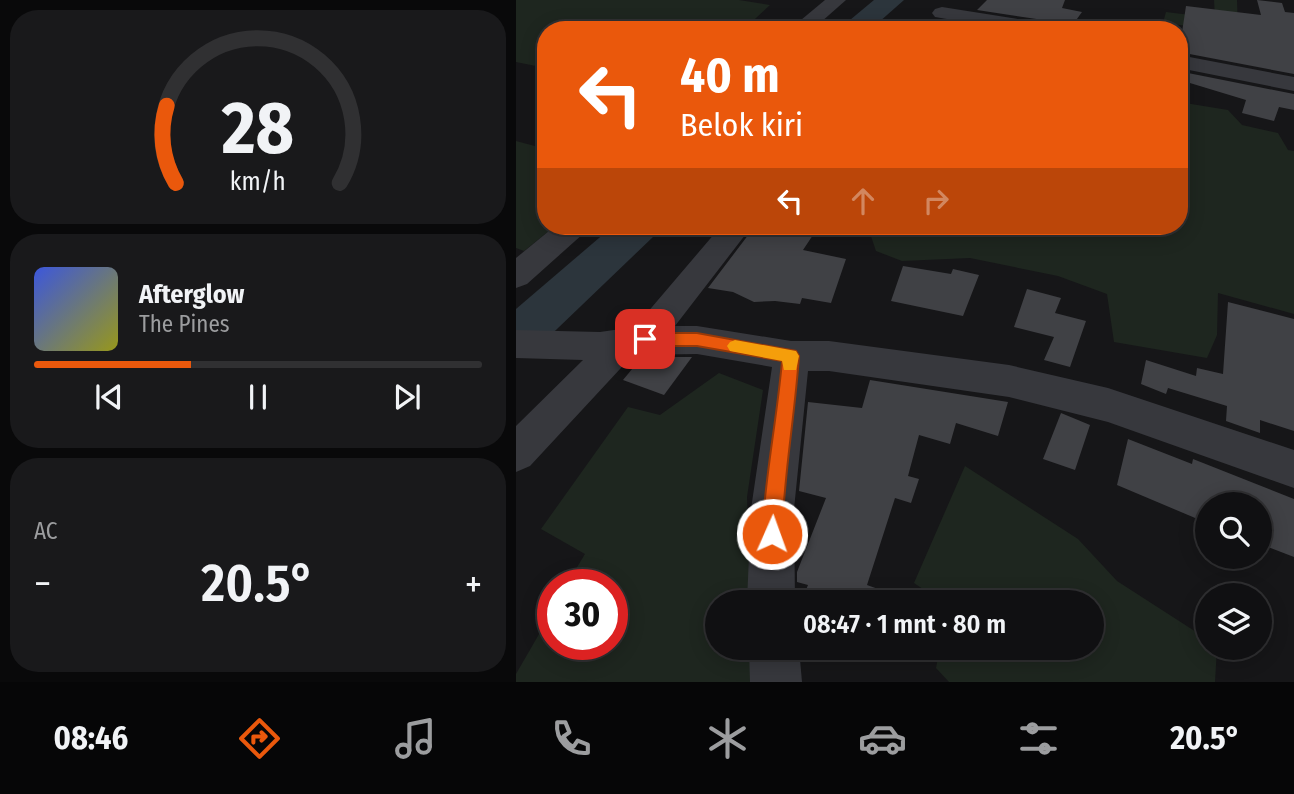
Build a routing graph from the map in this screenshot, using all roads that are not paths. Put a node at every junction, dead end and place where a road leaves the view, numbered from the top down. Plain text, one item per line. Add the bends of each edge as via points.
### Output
1 (837, 0) edge
2 (958, 0) edge
3 (942, 13) junction
4 (810, 21) edge
5 (934, 21) edge
6 (993, 21) edge
7 (1188, 63) edge
8 (1294, 84) edge
9 (564, 235) edge
10 (728, 235) edge
11 (516, 276) edge
12 (622, 343) junction
13 (516, 344) edge
14 (791, 356) junction
15 (516, 453) edge
16 (1294, 469) edge
17 (771, 590) edge
18 (775, 660) edge
19 (776, 682) edge

1 - 4 street
2 - 3 street
3 - 5 street
3 - 6 street
7 - 8 street
9 - 11 street
10 - 12 street
12 - 13 street
12 - 14 street via 697,340
12 - 15 street
14 - 16 street via 829,356 1009,381 1108,405
14 - 17 street via 774,481
18 - 19 street

